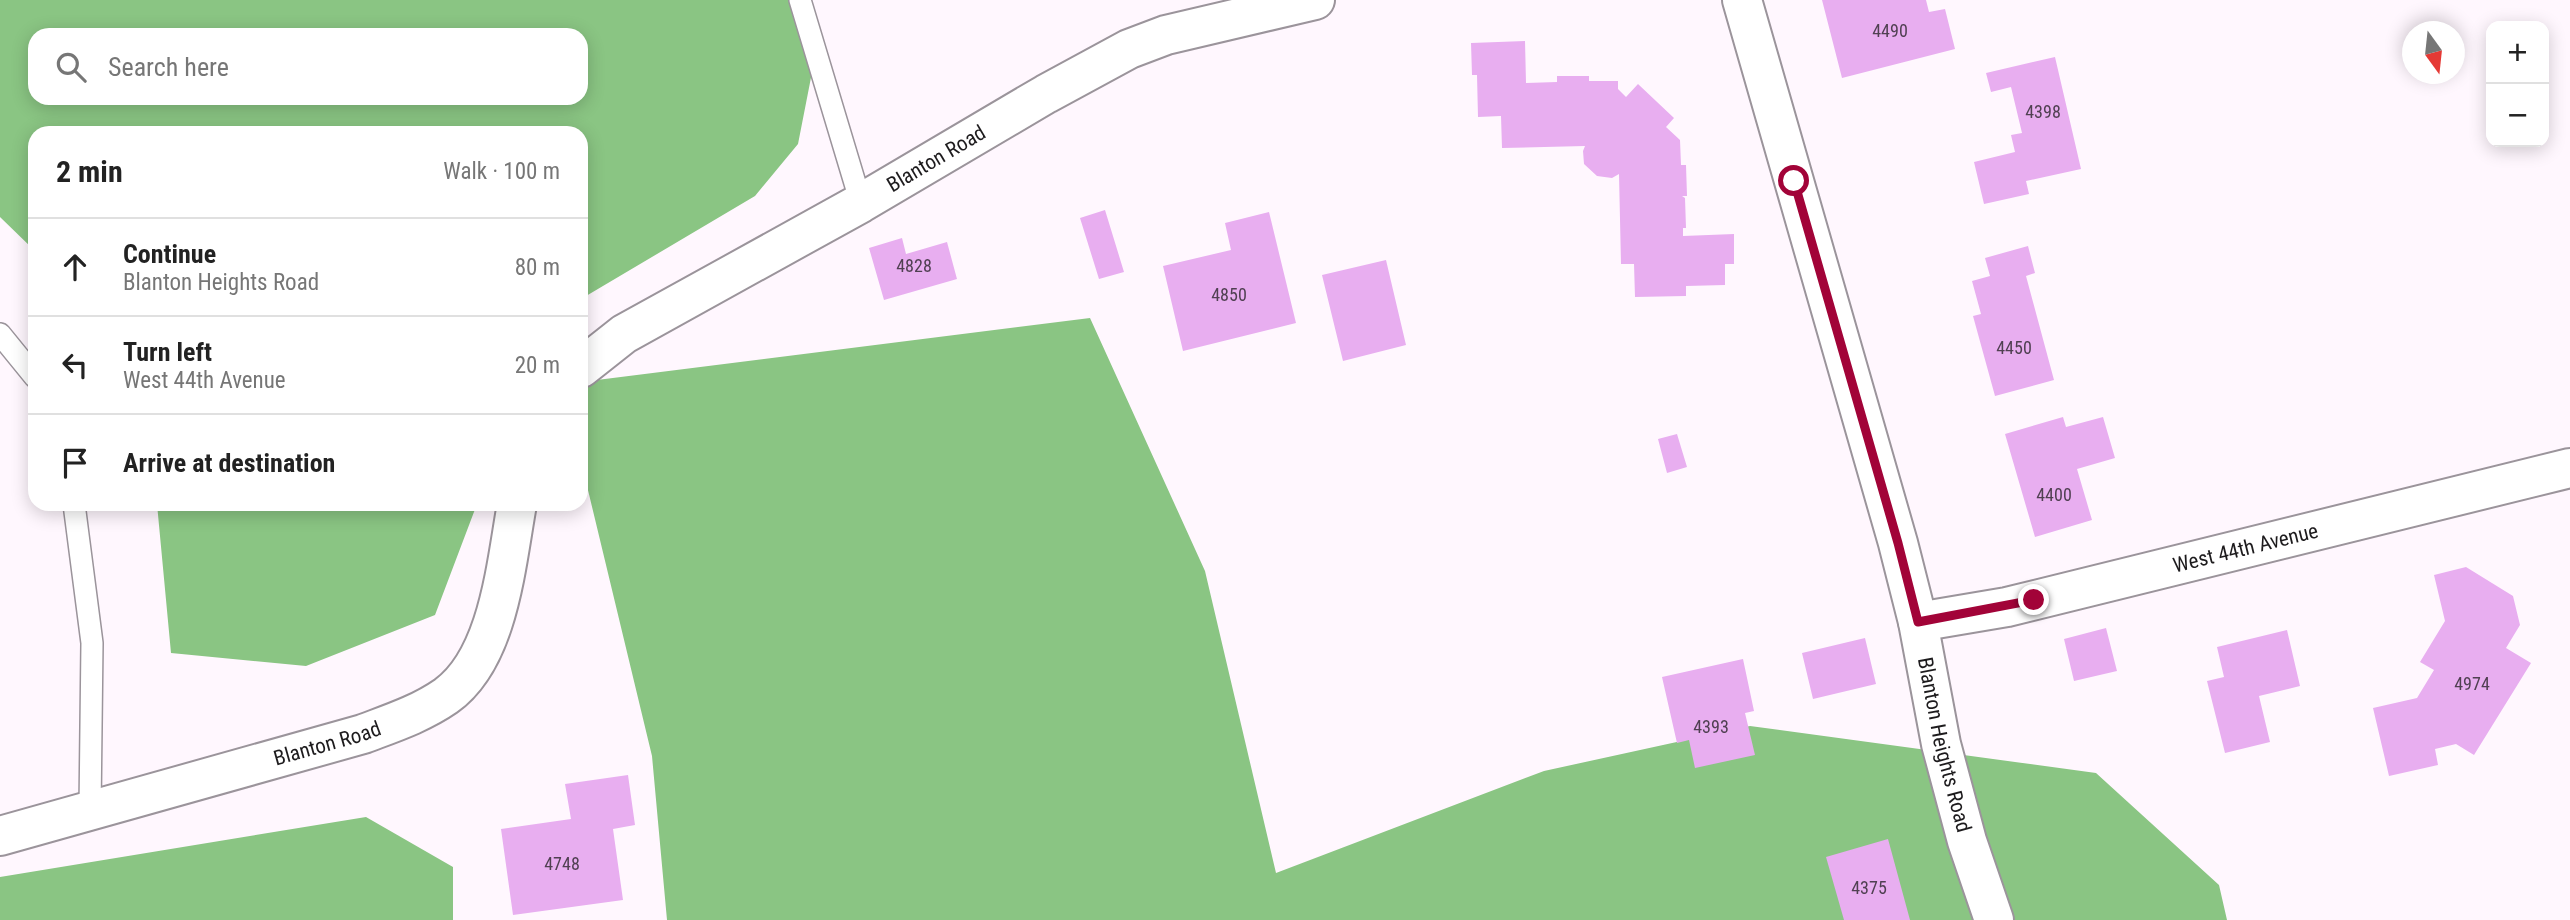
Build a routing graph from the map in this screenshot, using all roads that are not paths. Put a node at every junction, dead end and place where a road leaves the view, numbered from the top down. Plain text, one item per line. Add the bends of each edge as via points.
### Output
1 (800, 0) edge
2 (1315, 0) edge
3 (1742, 0) edge
4 (861, 203) junction
5 (0, 334) edge
6 (588, 362) edge
7 (28, 368) edge
8 (2570, 468) edge
9 (75, 511) edge
10 (516, 511) edge
11 (1918, 622) junction
12 (90, 810) junction
13 (0, 836) edge
14 (1994, 920) edge

1 - 4 lane
2 - 4 street, Blanton Road via 1166,35 1129,49
3 - 11 street, Blanton Heights Road
4 - 6 street, Blanton Road via 624,334
5 - 7 lane
8 - 11 street, West 44th Avenue via 2007,607
9 - 12 lane via 92,643
10 - 12 street, Blanton Road via 498,606 475,665 448,695 410,717 363,734
11 - 14 street, Blanton Heights Road via 1941,744 1966,841
12 - 13 street, Blanton Road

